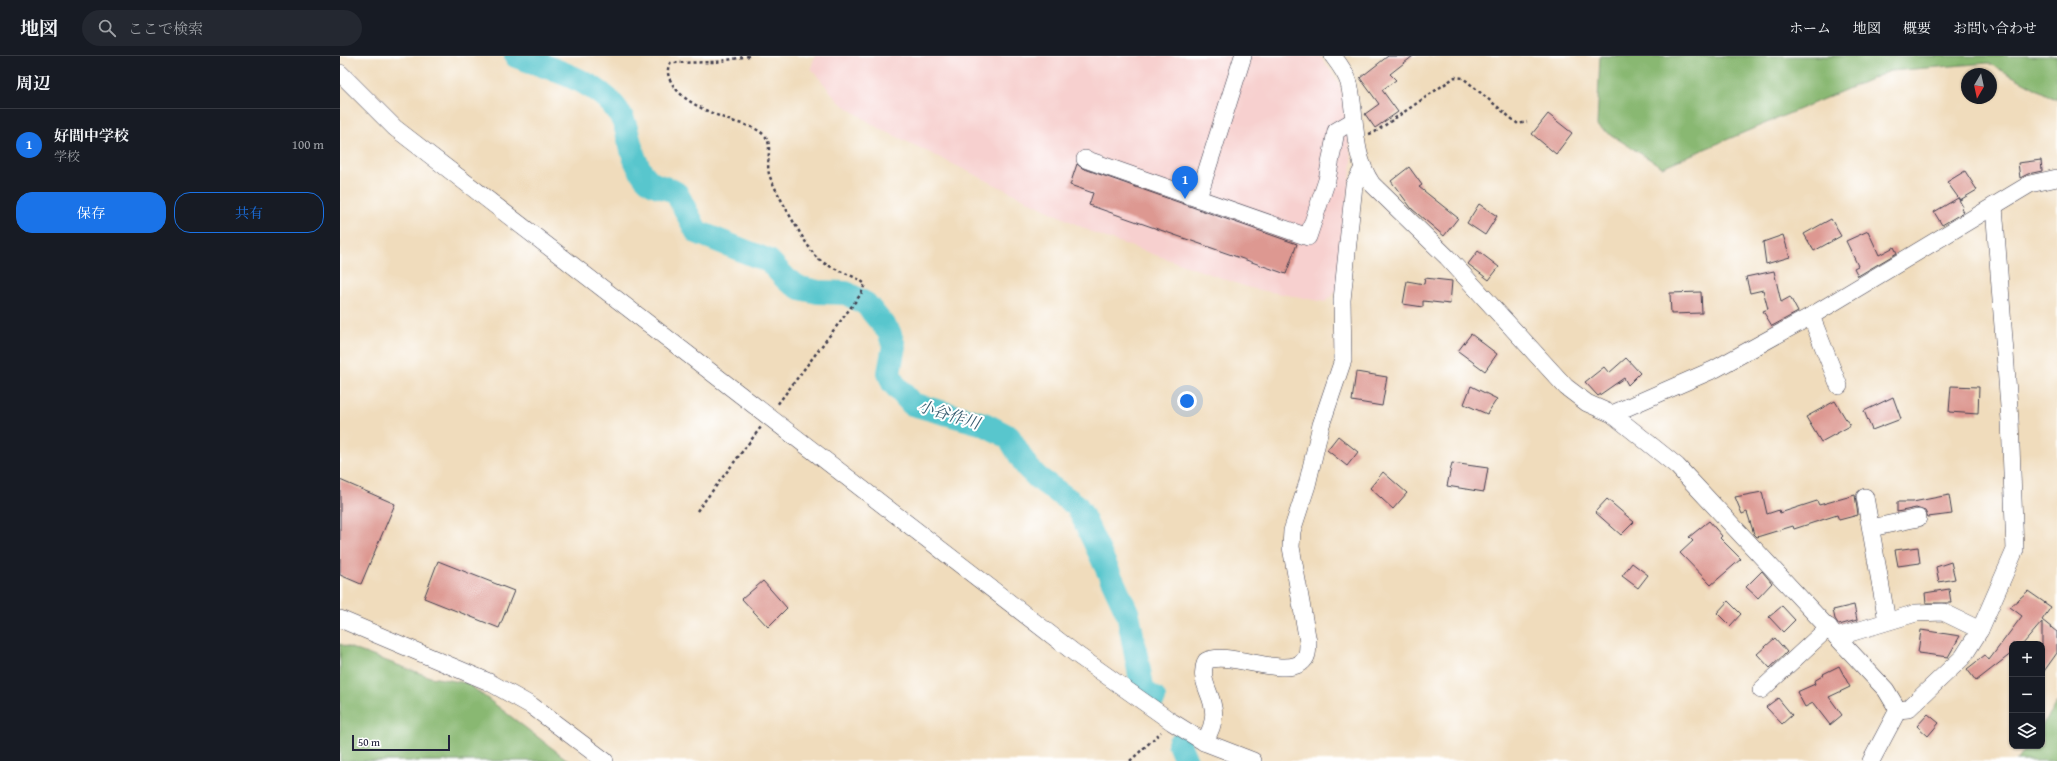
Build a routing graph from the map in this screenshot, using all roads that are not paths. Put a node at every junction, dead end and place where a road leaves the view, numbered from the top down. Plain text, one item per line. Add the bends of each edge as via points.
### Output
1 (1242, 56) edge
2 (1333, 56) edge
3 (340, 73) edge
4 (1353, 121) junction
5 (1085, 159) dead end
6 (1362, 170) junction
7 (2057, 178) edge
8 (1198, 198) junction
9 (1994, 206) junction
10 (1811, 316) junction
11 (1839, 386) dead end
12 (1612, 414) junction
13 (1866, 497) dead end
14 (1918, 518) dead end
15 (1871, 528) junction
16 (340, 619) edge
17 (1887, 621) junction
18 (1980, 630) junction
19 (1833, 632) junction
20 (1761, 690) dead end
21 (1898, 710) junction
22 (1204, 742) junction
23 (605, 761) edge
24 (1252, 761) edge
25 (1871, 761) edge

1 - 8 street
2 - 4 street via 1348,82
3 - 22 street via 395,128 1076,654
4 - 6 street
4 - 8 street via 1336,131 1327,180 1308,237
5 - 8 street
6 - 12 street via 1372,184 1447,257 1566,387 1586,403
6 - 22 street via 1354,185 1342,300 1343,360 1321,425 1307,485 1292,531 1291,547 1308,642 1306,657 1300,663 1287,667 1274,667 1243,660 1211,658 1206,661 1202,669 1213,701 1214,722
7 - 9 street via 2030,184
9 - 10 street
9 - 18 street via 2010,420 2015,550
10 - 11 street
10 - 12 street via 1715,368
12 - 19 street via 1678,466
13 - 15 street
14 - 15 street
15 - 17 street
16 - 23 street via 489,682 532,706
17 - 18 street via 1916,613 1944,612
17 - 19 street
18 - 21 street via 1963,657 1908,709
19 - 20 street
19 - 21 street via 1886,690
21 - 25 street
22 - 24 street

